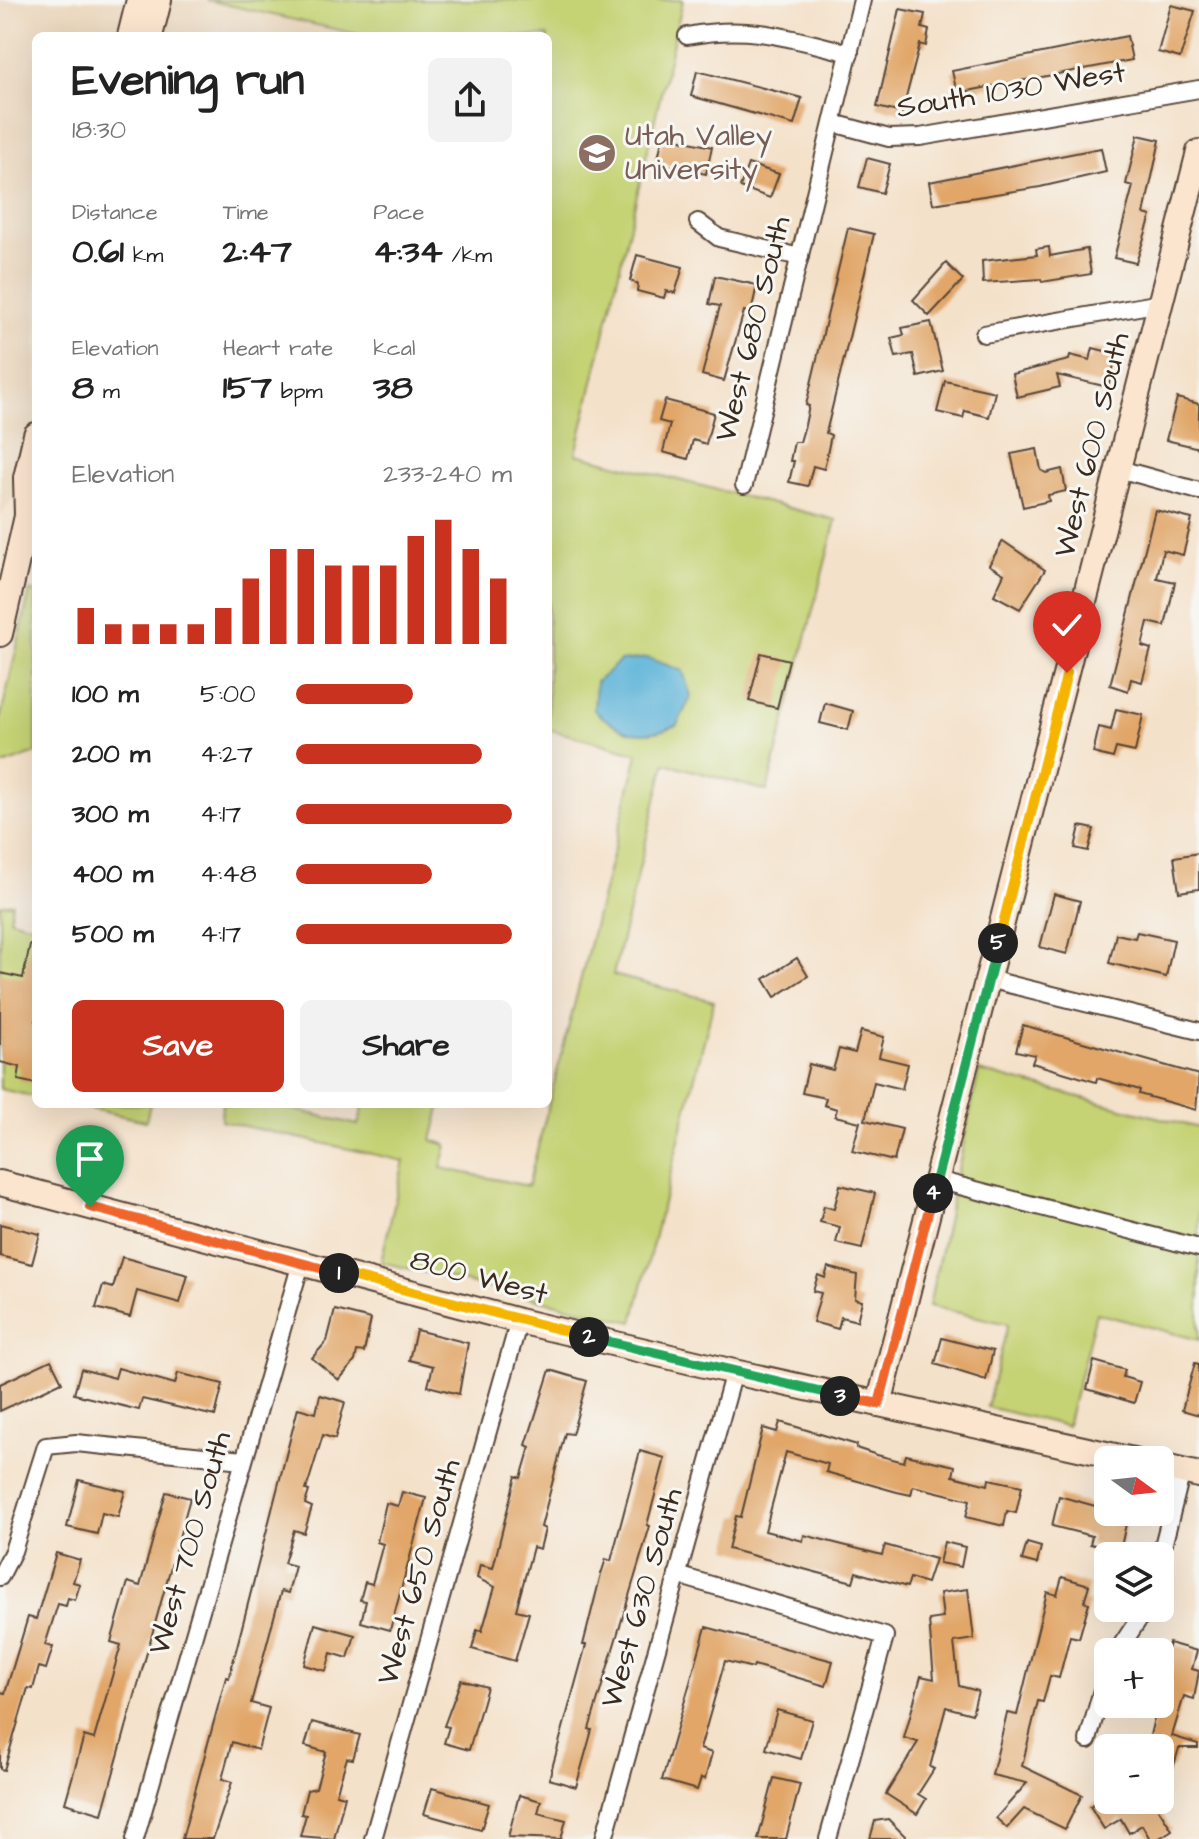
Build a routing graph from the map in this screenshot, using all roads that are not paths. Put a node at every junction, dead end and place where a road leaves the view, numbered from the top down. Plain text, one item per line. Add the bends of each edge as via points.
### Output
1 (139, 0) edge
2 (146, 0) edge
3 (159, 0) edge
4 (862, 0) edge
5 (131, 32) edge
6 (142, 32) edge
7 (151, 32) edge
8 (687, 36) dead end
9 (850, 53) junction
10 (1199, 89) edge
11 (833, 123) junction
12 (1199, 152) edge
13 (1191, 219) edge
14 (698, 222) dead end
15 (800, 257) junction
16 (1161, 303) junction
17 (984, 334) dead end
18 (32, 452) edge
19 (1119, 469) junction
20 (744, 485) dead end
21 (1199, 491) edge
22 (32, 508) edge
23 (11, 539) edge
24 (0, 634) edge
25 (988, 979) junction
26 (1199, 1031) edge
27 (937, 1180) junction
28 (0, 1183) edge
29 (1199, 1248) edge
30 (301, 1263) junction
31 (519, 1321) junction
32 (734, 1372) junction
33 (879, 1404) junction
34 (1094, 1451) edge
35 (243, 1460) junction
36 (1180, 1470) edge
37 (1164, 1542) edge
38 (677, 1575) junction
39 (0, 1577) edge
40 (1094, 1718) edge
41 (1088, 1740) dead end
42 (135, 1839) edge
43 (373, 1839) edge
44 (604, 1839) edge
45 (828, 1839) edge

1 - 5 street
2 - 6 street
3 - 7 street
4 - 9 street, West 680 South
8 - 9 street via 755,30
9 - 11 street, West 680 South
10 - 11 street, South 1030 West via 920,137 889,138
11 - 15 street, West 680 South
12 - 13 street, West 600 South
13 - 16 street, West 600 South
14 - 15 street via 719,238
15 - 20 street, West 680 South
16 - 17 street
16 - 19 street, West 600 South
18 - 22 street via 26,478
19 - 21 street
19 - 25 street, West 600 South
22 - 23 street
23 - 24 street
25 - 26 street
25 - 27 street, West 600 South
27 - 29 street
27 - 33 street, West 600 South
28 - 30 street, 800 West
30 - 31 street, 800 West
30 - 35 street, West 700 South
31 - 32 street, 800 West
31 - 43 street, West 650 South
32 - 33 street, 800 West
32 - 38 street, West 630 South
33 - 34 street, 800 West
35 - 39 street via 76,1443 46,1446
35 - 42 street, West 700 South
36 - 37 street
38 - 44 street, West 630 South
38 - 45 street via 885,1636
40 - 41 street

